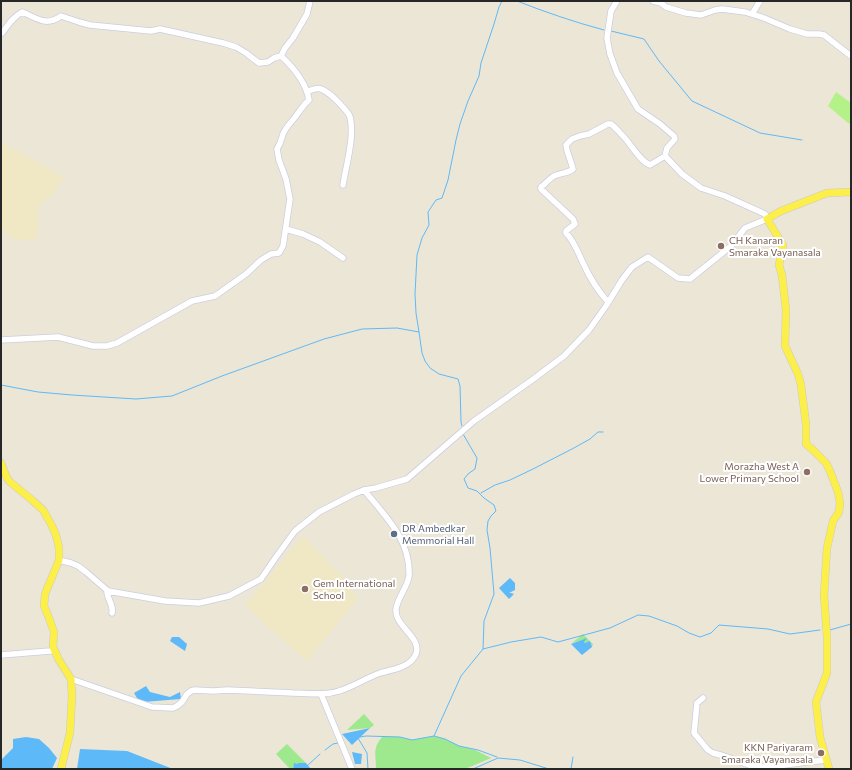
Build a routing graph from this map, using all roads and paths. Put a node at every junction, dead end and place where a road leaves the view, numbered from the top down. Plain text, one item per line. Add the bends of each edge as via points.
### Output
1 (310, 1) edge
2 (617, 1) edge
3 (653, 1) edge
4 (760, 1) edge
5 (752, 14) junction
6 (1, 32) edge
7 (281, 56) junction
8 (851, 56) edge
9 (307, 92) junction
10 (665, 156) junction
11 (343, 184) dead end
12 (851, 192) edge
13 (767, 218) junction
14 (286, 229) junction
15 (343, 258) dead end
16 (608, 302) junction
17 (1, 340) edge
18 (1, 463) edge
19 (364, 490) junction
20 (59, 560) junction
21 (107, 590) junction
22 (112, 613) dead end
23 (54, 650) junction
24 (1, 655) edge
25 (71, 679) junction
26 (321, 694) junction
27 (703, 698) dead end
28 (827, 760) junction
29 (61, 769) edge
30 (352, 769) edge
31 (829, 769) edge

1 - 7 street via 307,14
2 - 10 street via 611,11 608,26 610,54 617,73 638,109 674,136 675,139 667,148
3 - 5 street via 686,13 701,15 722,9
4 - 5 street
5 - 8 street via 807,34 824,35
6 - 7 street via 22,12 45,22 55,21 61,16 90,25 160,29 236,47 259,63
7 - 9 street via 304,84
9 - 11 street via 322,88 350,116 352,134
9 - 14 street via 309,100 287,127 277,149 290,198
10 - 13 street via 682,174 701,188 744,204 765,214
10 - 16 street via 650,165 611,124 608,124 572,139 566,145 573,169 554,176 541,187 573,219 575,224 566,233 600,293
12 - 13 main road via 827,193
13 - 16 street via 745,228 731,246 690,279 678,278 648,257 632,268
13 - 28 main road via 783,245 779,265 786,310 785,346 801,385 806,444 826,463 840,503 827,548 824,595 828,673 816,702 820,737
14 - 15 street via 320,242
14 - 17 street via 279,253 261,260 215,296 192,301 107,346 93,346 58,337
16 - 19 street via 589,330 564,356 474,421 407,480
18 - 20 main road via 10,482 42,510 51,524 59,548
19 - 21 street via 319,512 295,531 261,579 229,596 199,603 165,601
19 - 26 street via 394,526 408,553 409,577 396,607 396,614 416,643 417,653 407,664 338,692
20 - 21 street via 78,566
20 - 23 main road via 45,594 44,606 54,632
21 - 22 street
23 - 24 street
23 - 25 main road
25 - 26 street via 152,707 173,708 192,690
25 - 29 main road via 70,733
26 - 30 street
27 - 28 street via 697,703 694,733 713,753 760,767
28 - 31 main road

